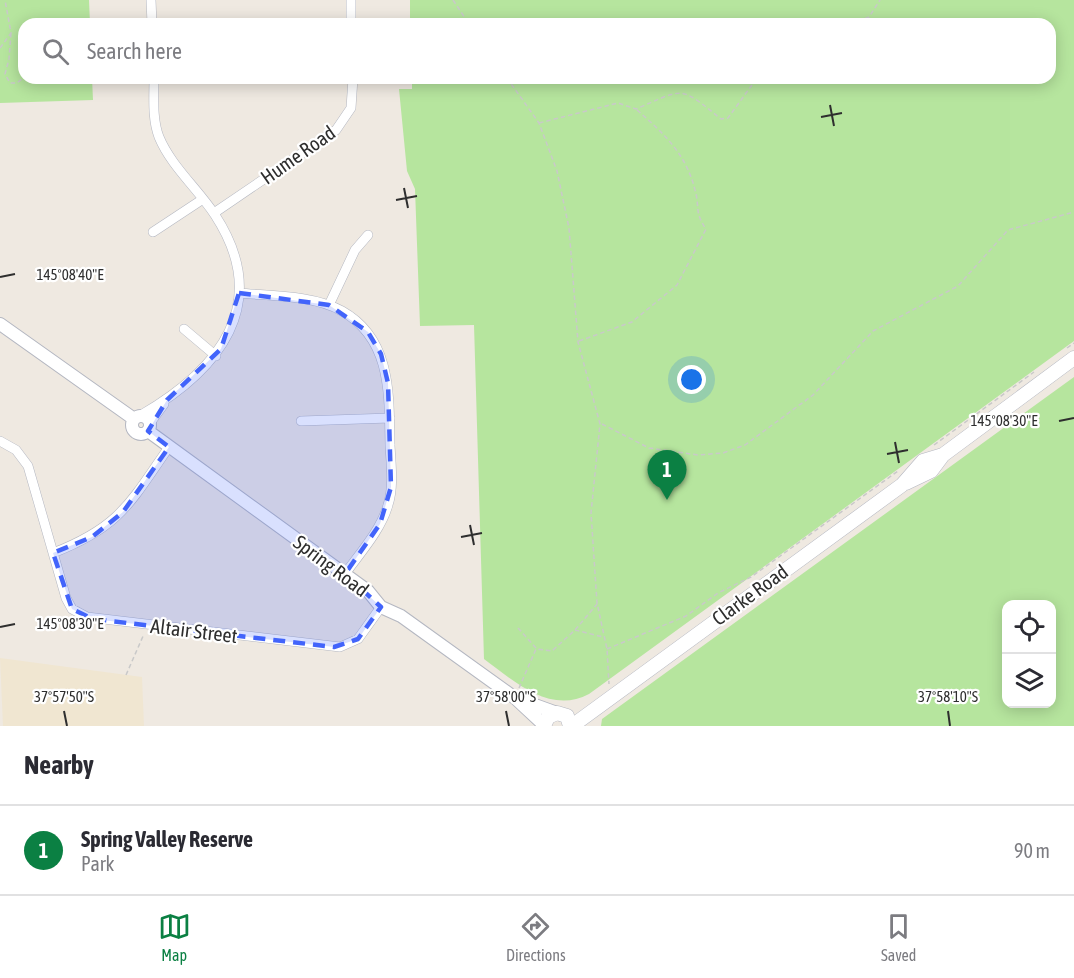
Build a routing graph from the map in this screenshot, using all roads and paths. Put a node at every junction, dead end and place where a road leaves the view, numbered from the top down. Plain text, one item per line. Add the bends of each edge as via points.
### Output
1 (5, 0) edge
2 (151, 0) edge
3 (351, 0) edge
4 (453, 0) edge
5 (880, 0) edge
6 (152, 18) edge
7 (351, 18) edge
8 (465, 18) edge
9 (866, 18) edge
10 (10, 33) junction
11 (0, 48) edge
12 (18, 82) edge
13 (154, 84) edge
14 (353, 84) edge
15 (511, 84) edge
16 (751, 84) edge
17 (636, 109) junction
18 (539, 123) junction
19 (203, 199) junction
20 (1074, 212) edge
21 (213, 213) junction
22 (153, 232) dead end
23 (368, 235) dead end
24 (239, 293) junction
25 (329, 305) junction
26 (0, 324) edge
27 (184, 329) dead end
28 (578, 342) junction
29 (1074, 343) edge
30 (1069, 354) edge
31 (216, 356) junction
32 (1036, 371) dead end
33 (390, 417) junction
34 (301, 421) dead end
35 (143, 422) junction
36 (600, 423) junction
37 (0, 441) edge
38 (169, 447) junction
39 (937, 451) junction
40 (903, 467) dead end
41 (53, 553) junction
42 (345, 574) junction
43 (597, 603) junction
44 (381, 607) junction
45 (148, 625) junction
46 (518, 628) dead end
47 (576, 630) junction
48 (604, 637) junction
49 (536, 649) junction
50 (607, 649) junction
51 (126, 675) dead end
52 (515, 698) junction
53 (603, 701) junction
54 (558, 713) junction
55 (544, 726) edge
56 (571, 726) edge

1 - 10 path
2 - 6 street
3 - 7 street
4 - 8 path
5 - 9 path
10 - 11 path
10 - 12 path via 5,74 10,83
13 - 19 street via 158,134 167,153
14 - 21 street, Hume Road via 351,108 336,130
15 - 18 path
16 - 17 path via 728,118 721,119 691,95 677,91
17 - 18 path via 618,103
17 - 28 path via 669,138 686,162 696,192 696,215 706,229 677,285 632,322
18 - 28 path via 557,171 569,228
19 - 21 street
19 - 22 street
20 - 36 path via 1008,230 958,286 873,331 813,395 744,445 723,453 698,455 649,448
21 - 24 street via 234,254
23 - 25 street via 355,250
24 - 25 street
24 - 31 street via 232,324
25 - 33 street via 359,323 375,343 385,368
26 - 35 street, Spring Road
27 - 31 street
28 - 36 path
29 - 30 path
30 - 39 main road, Clarke Road
31 - 35 street
32 - 39 path
33 - 34 street
33 - 42 street via 392,487 388,507
35 - 38 street, Spring Road
36 - 43 path via 591,513
37 - 41 street, Altair Street via 16,450 28,466
38 - 41 street via 116,519 92,537
38 - 42 street, Spring Road
39 - 53 main road, Clarke Road via 902,485
40 - 50 path via 751,577 718,593 686,616
41 - 45 street, Altair Street via 66,598 76,612 93,619
42 - 44 street, Spring Road via 368,591
43 - 47 path
43 - 48 path
44 - 45 street, Altair Street via 358,639 340,647
44 - 52 street, Spring Road via 398,614
45 - 51 path
46 - 49 path
47 - 48 path
47 - 49 path via 552,651
48 - 50 path
49 - 52 path
50 - 53 path
52 - 54 street, Spring Road
52 - 55 street, Spring Road
53 - 54 main road, Clarke Road
53 - 56 main road, Clarke Road
54 - 55 main road via 548,717
54 - 56 main road via 567,716

